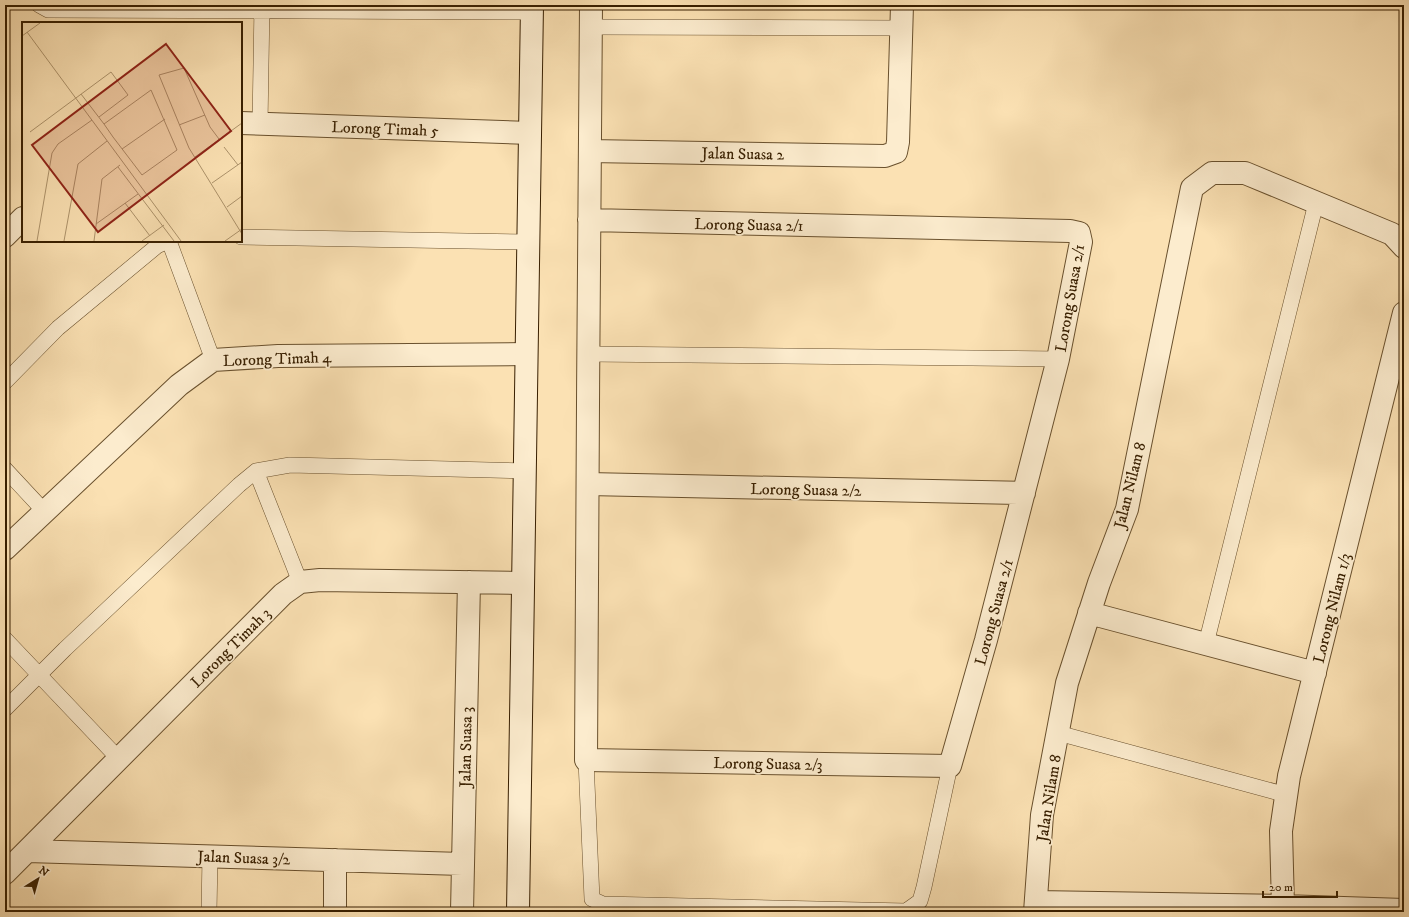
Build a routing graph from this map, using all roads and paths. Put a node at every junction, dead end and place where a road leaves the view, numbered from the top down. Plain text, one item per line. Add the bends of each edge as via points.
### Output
1 (39, 5) edge
2 (591, 5) edge
3 (902, 5) edge
4 (262, 8) edge
5 (532, 8) edge
6 (590, 27) junction
7 (902, 28) junction
8 (250, 123) edge
9 (530, 133) junction
10 (590, 151) junction
11 (1316, 203) junction
12 (22, 219) edge
13 (589, 220) junction
14 (5, 236) edge
15 (242, 237) edge
16 (167, 242) edge
17 (169, 242) edge
18 (528, 242) junction
19 (1404, 247) edge
20 (1404, 313) edge
21 (526, 354) junction
22 (589, 354) junction
23 (1058, 359) junction
24 (214, 360) junction
25 (5, 382) edge
26 (5, 469) edge
27 (256, 470) junction
28 (525, 471) junction
29 (588, 484) junction
30 (1024, 493) junction
31 (45, 512) junction
32 (5, 549) edge
33 (300, 582) junction
34 (468, 582) junction
35 (523, 583) junction
36 (1089, 613) junction
37 (5, 639) edge
38 (1206, 644) junction
39 (1315, 673) junction
40 (40, 674) junction
41 (5, 709) edge
42 (1058, 734) junction
43 (119, 759) junction
44 (586, 760) junction
45 (950, 766) junction
46 (1287, 795) junction
47 (27, 851) junction
48 (210, 856) junction
49 (336, 860) junction
50 (462, 864) junction
51 (5, 873) edge
52 (1283, 906) junction
53 (1036, 907) edge
54 (1159, 908) edge
55 (1402, 911) edge
56 (209, 912) edge
57 (335, 912) edge
58 (462, 912) edge
59 (518, 912) edge

1 - 4 lane via 48,10
2 - 6 street
3 - 7 street
4 - 5 lane
4 - 8 lane
5 - 9 street
6 - 7 lane
6 - 10 street
7 - 10 street, Jalan Suasa 2 via 896,152 885,156
8 - 9 street, Lorong Timah 5
9 - 18 street
10 - 13 street
11 - 19 street via 1392,234
11 - 36 street, Jalan Nilam 8 via 1245,173 1212,173 1192,188 1127,509
11 - 38 lane
12 - 14 street
13 - 22 street
13 - 23 street, Lorong Suasa 2/1 via 1079,233 1081,242
15 - 18 lane
16 - 25 lane via 157,246 58,328
17 - 24 lane
18 - 21 street
20 - 39 street, Lorong Nilam 1/3
21 - 24 street, Lorong Timah 4 via 278,356
21 - 28 street
22 - 23 lane
22 - 29 street
23 - 30 street, Lorong Suasa 2/1
24 - 31 street, Lorong Timah 4 via 179,385
26 - 31 lane
27 - 28 lane via 290,465
27 - 33 lane
27 - 40 lane
28 - 35 street
29 - 30 street, Lorong Suasa 2/2
29 - 44 street
30 - 45 street, Lorong Suasa 2/1
31 - 32 street, Lorong Timah 4
33 - 34 street, Lorong Timah 3
33 - 43 street, Lorong Timah 3 via 283,594
34 - 35 street, Lorong Timah 3
34 - 50 street, Jalan Suasa 3
35 - 59 street
36 - 38 street
36 - 42 street, Jalan Nilam 8 via 1067,683
37 - 40 lane
38 - 39 street
39 - 46 street, Lorong Nilam 1/3 via 1289,776
40 - 41 lane
40 - 43 lane
42 - 46 lane
42 - 53 street, Jalan Nilam 8 via 1042,815
43 - 47 street, Lorong Timah 3
44 - 45 street, Lorong Suasa 2/3
44 - 45 lane via 592,899 603,904 906,911 920,901
46 - 52 street, Lorong Nilam 1/3 via 1281,830
47 - 48 street, Jalan Suasa 3/2
47 - 51 street, Lorong Timah 3
48 - 49 street, Jalan Suasa 3/2
48 - 56 lane
49 - 50 street, Jalan Suasa 3/2
49 - 57 street
50 - 58 street, Jalan Suasa 3
52 - 54 street
52 - 55 street
53 - 54 street

